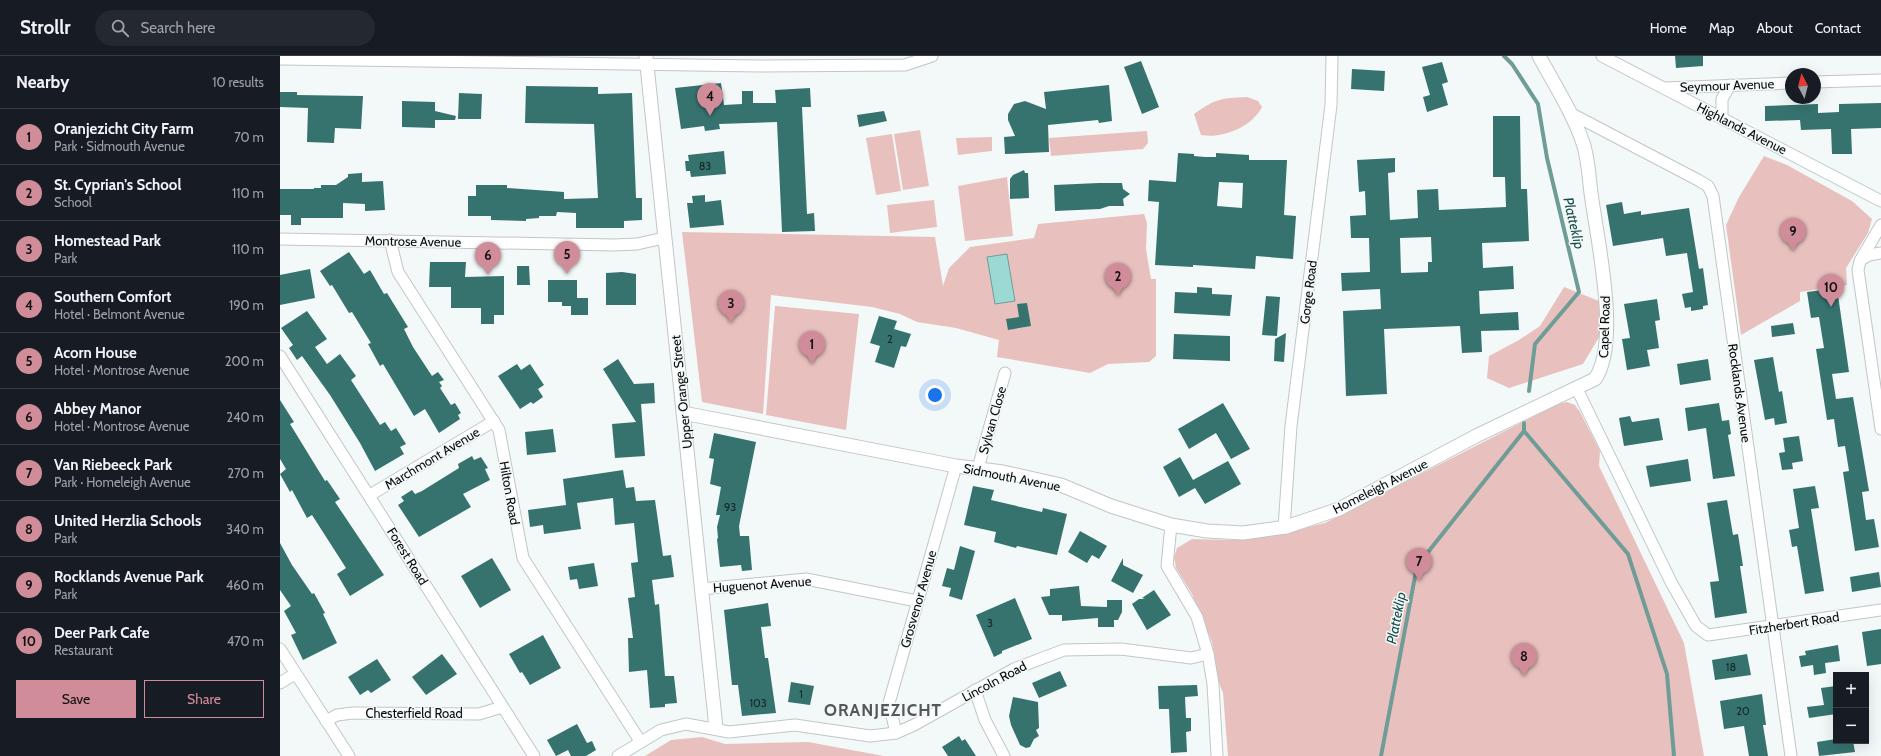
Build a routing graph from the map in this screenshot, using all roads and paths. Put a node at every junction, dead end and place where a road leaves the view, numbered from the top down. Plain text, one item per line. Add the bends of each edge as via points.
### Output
1 (932, 56) edge
2 (1332, 56) edge
3 (1539, 56) edge
4 (1602, 56) edge
5 (280, 59) edge
6 (839, 60) edge
7 (647, 61) edge
8 (1881, 80) edge
9 (1821, 82) edge
10 (1785, 83) edge
11 (1730, 85) junction
12 (1664, 88) junction
13 (1570, 112) junction
14 (1722, 118) junction
15 (1881, 201) edge
16 (1881, 224) edge
17 (664, 238) junction
18 (280, 239) edge
19 (390, 240) junction
20 (1881, 253) edge
21 (1860, 261) junction
22 (280, 356) edge
23 (1005, 373) dead end
24 (1577, 389) junction
25 (683, 413) junction
26 (494, 421) junction
27 (1881, 429) edge
28 (956, 466) junction
29 (978, 468) junction
30 (370, 495) junction
31 (1171, 526) junction
32 (1284, 528) junction
33 (701, 589) junction
34 (917, 601) junction
35 (1881, 610) edge
36 (1773, 627) junction
37 (280, 649) edge
38 (1208, 654) junction
39 (295, 674) junction
40 (280, 683) edge
41 (975, 690) junction
42 (502, 707) junction
43 (326, 721) junction
44 (716, 728) junction
45 (896, 733) junction
46 (640, 741) junction
47 (349, 756) edge
48 (534, 756) edge
49 (618, 756) edge
50 (1004, 756) edge
51 (1217, 756) edge
52 (1791, 756) edge

1 - 6 street via 905,65
2 - 32 street, Gorge Road via 1331,105 1291,426
3 - 13 street, Capel Road
4 - 12 street, Highlands Avenue
5 - 7 street
6 - 7 street
7 - 17 street, Upper Orange Street
8 - 9 street
10 - 11 street, Seymour Avenue
11 - 12 street, Seymour Avenue
11 - 14 street via 1722,99
12 - 14 street, Highlands Avenue
13 - 24 street, Capel Road via 1584,144 1606,306 1605,356 1601,370 1595,379
13 - 36 street, Rocklands Avenue via 1698,180 1708,186 1713,196
14 - 15 street, Highlands Avenue
16 - 21 street
17 - 19 street, Montrose Avenue via 630,244
17 - 25 street, Upper Orange Street
18 - 19 street, Montrose Avenue
19 - 26 street, Hilton Road via 398,272
20 - 21 street via 1869,255
21 - 27 street via 1858,284
22 - 30 street, Forest Road
23 - 29 street, Sylvan Close
24 - 32 street, Homeleigh Avenue via 1476,436 1339,509
24 - 36 street, Fitzherbert Road via 1671,582 1696,626 1708,636
25 - 28 street, Sidmouth Avenue
25 - 33 street, Upper Orange Street
26 - 30 street, Marchmont Avenue
26 - 46 street, Hilton Road via 499,430 523,558
28 - 29 street, Sidmouth Avenue
28 - 34 street, Grosvenor Avenue
29 - 31 street, Sidmouth Avenue via 1061,485 1111,506
30 - 42 street, Forest Road
31 - 32 street, Homeleigh Avenue via 1243,533
31 - 38 street via 1167,566 1197,617
33 - 34 street, Huguenot Avenue via 813,579
33 - 44 street, Upper Orange Street
34 - 45 street, Grosvenor Avenue via 889,703
35 - 36 street, Fitzherbert Road
36 - 52 street, Rocklands Avenue
37 - 39 street
38 - 41 street, Lincoln Road via 1191,658 1121,649 1064,650 1014,669
38 - 51 street via 1213,684
39 - 40 street
39 - 43 street
41 - 45 street, Lincoln Road
41 - 50 street via 985,720
42 - 43 street, Chesterfield Road via 479,714 353,713 336,715
42 - 48 street, Forest Road
43 - 47 street
44 - 45 street, Lincoln Road via 729,732 795,725 870,736
44 - 46 street, Lincoln Road via 678,724
46 - 49 street, Lincoln Road

